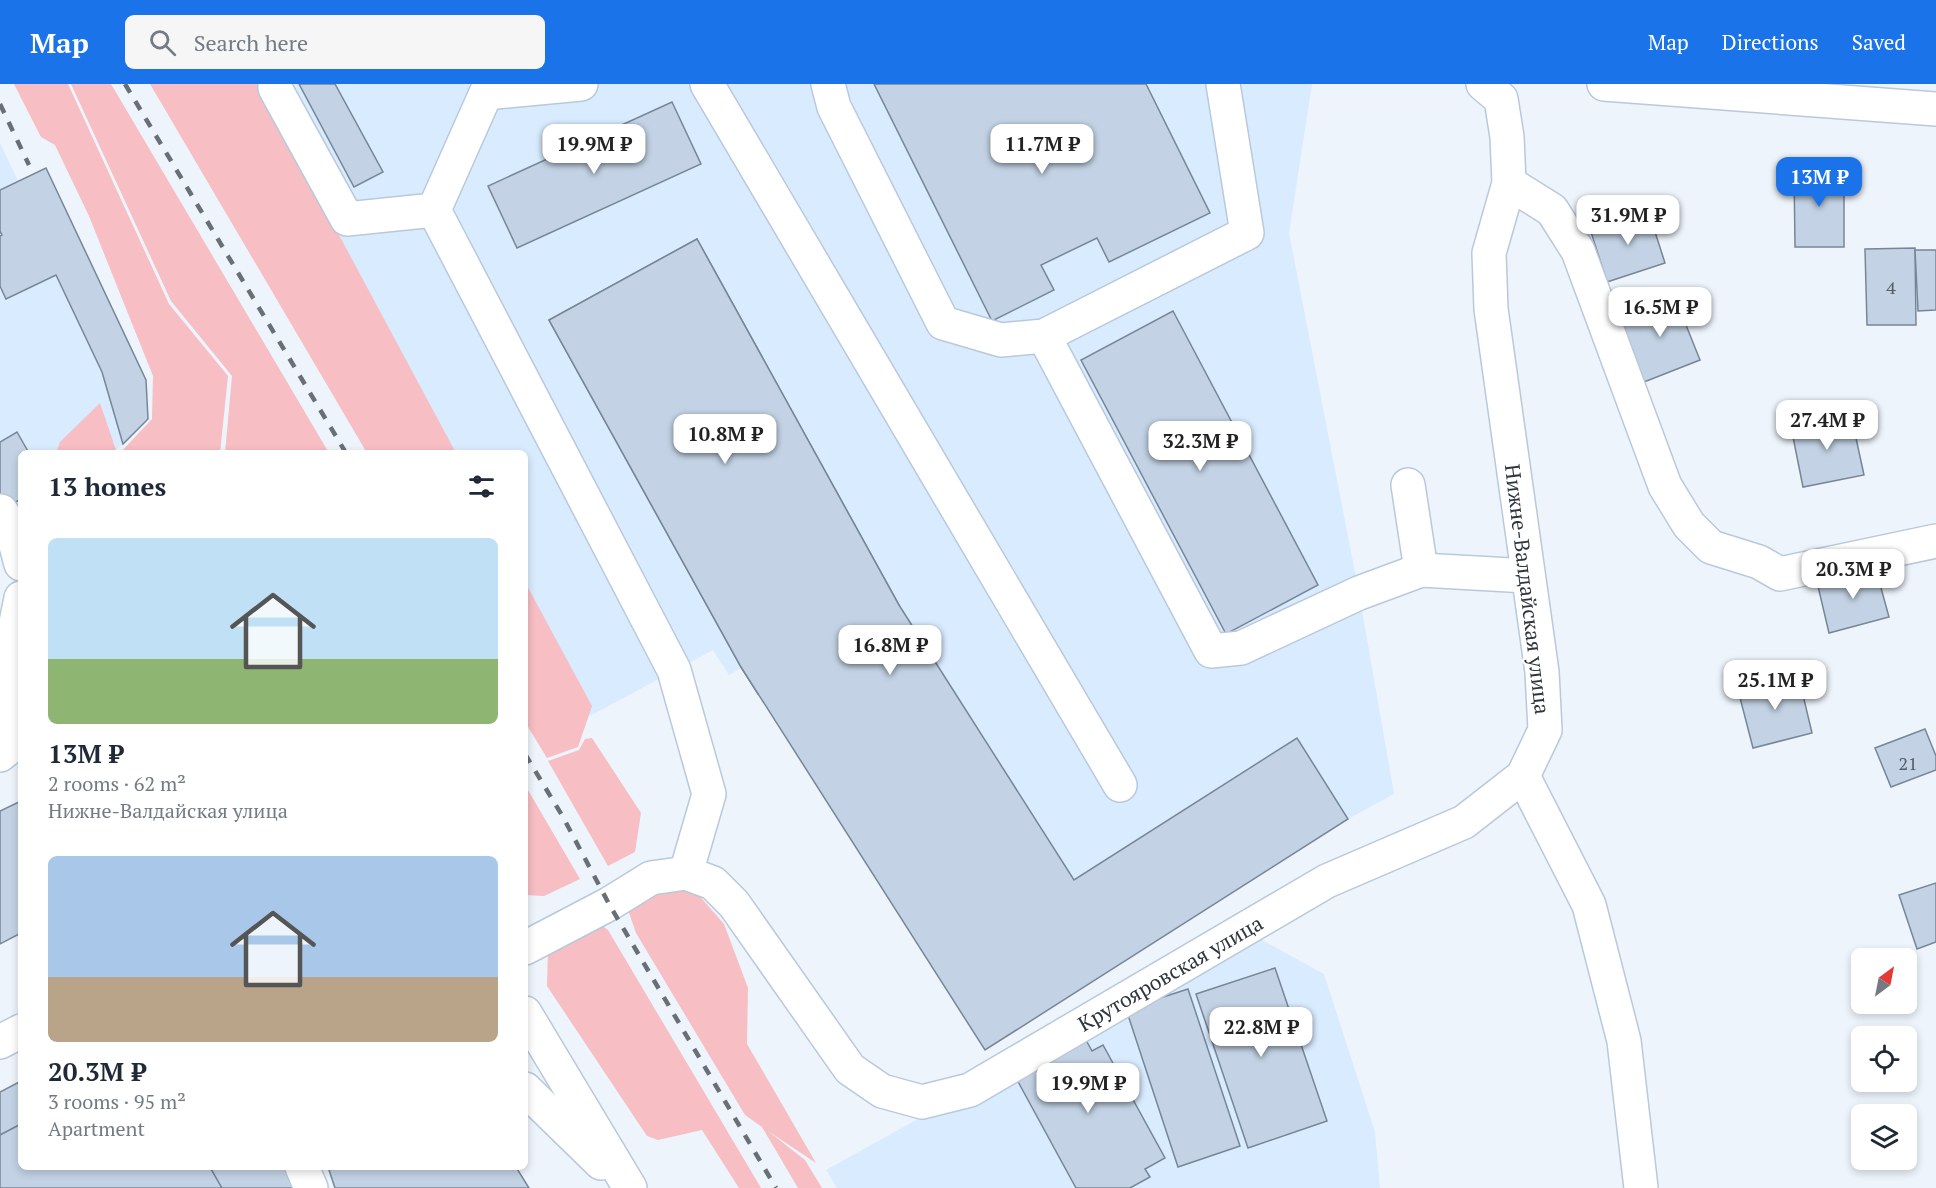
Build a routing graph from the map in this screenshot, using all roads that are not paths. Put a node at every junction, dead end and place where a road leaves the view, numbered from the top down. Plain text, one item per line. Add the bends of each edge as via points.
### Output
1 (275, 84) edge
2 (581, 84) edge
3 (707, 84) edge
4 (828, 84) edge
5 (1223, 84) edge
6 (1604, 84) edge
7 (481, 88) edge
8 (1500, 89) edge
9 (1936, 109) edge
10 (1509, 183) junction
11 (434, 210) junction
12 (1044, 336) junction
13 (1408, 485) dead end
14 (1, 511) edge
15 (1936, 541) edge
16 (18, 553) edge
17 (1421, 570) junction
18 (1528, 576) junction
19 (18, 617) edge
20 (9, 673) edge
21 (0, 755) edge
22 (1523, 776) junction
23 (1120, 784) dead end
24 (686, 873) junction
25 (528, 946) edge
26 (528, 1018) edge
27 (18, 1033) edge
28 (0, 1042) edge
29 (528, 1092) edge
30 (303, 1170) edge
31 (311, 1188) edge
32 (628, 1188) edge
33 (1641, 1188) edge

1 - 11 street via 347,219
2 - 7 street
3 - 23 street
4 - 12 street via 834,107 943,323 1001,340
5 - 12 street via 1247,232
6 - 9 street
7 - 11 street
8 - 10 street, Нижне-Валдайская улица
10 - 15 street via 1552,210 1578,251 1665,486 1689,525 1711,547 1760,562 1780,574
10 - 18 street, Нижне-Валдайская улица via 1489,253 1491,309
11 - 24 street via 674,670 708,794
12 - 17 street via 1211,651 1240,648 1359,593
13 - 17 street
14 - 16 street
17 - 18 street
18 - 22 street, Нижне-Валдайская улица via 1542,672 1545,730
19 - 20 street
20 - 21 street via 11,746
22 - 24 street, Крутояровская улица via 1464,822 1327,880 970,1090 922,1102 882,1091 850,1069 734,904 713,883
22 - 33 street via 1589,905 1624,1041
24 - 25 street, Крутояровская улица via 651,878
26 - 32 street
27 - 28 street
29 - 32 street
30 - 31 street

